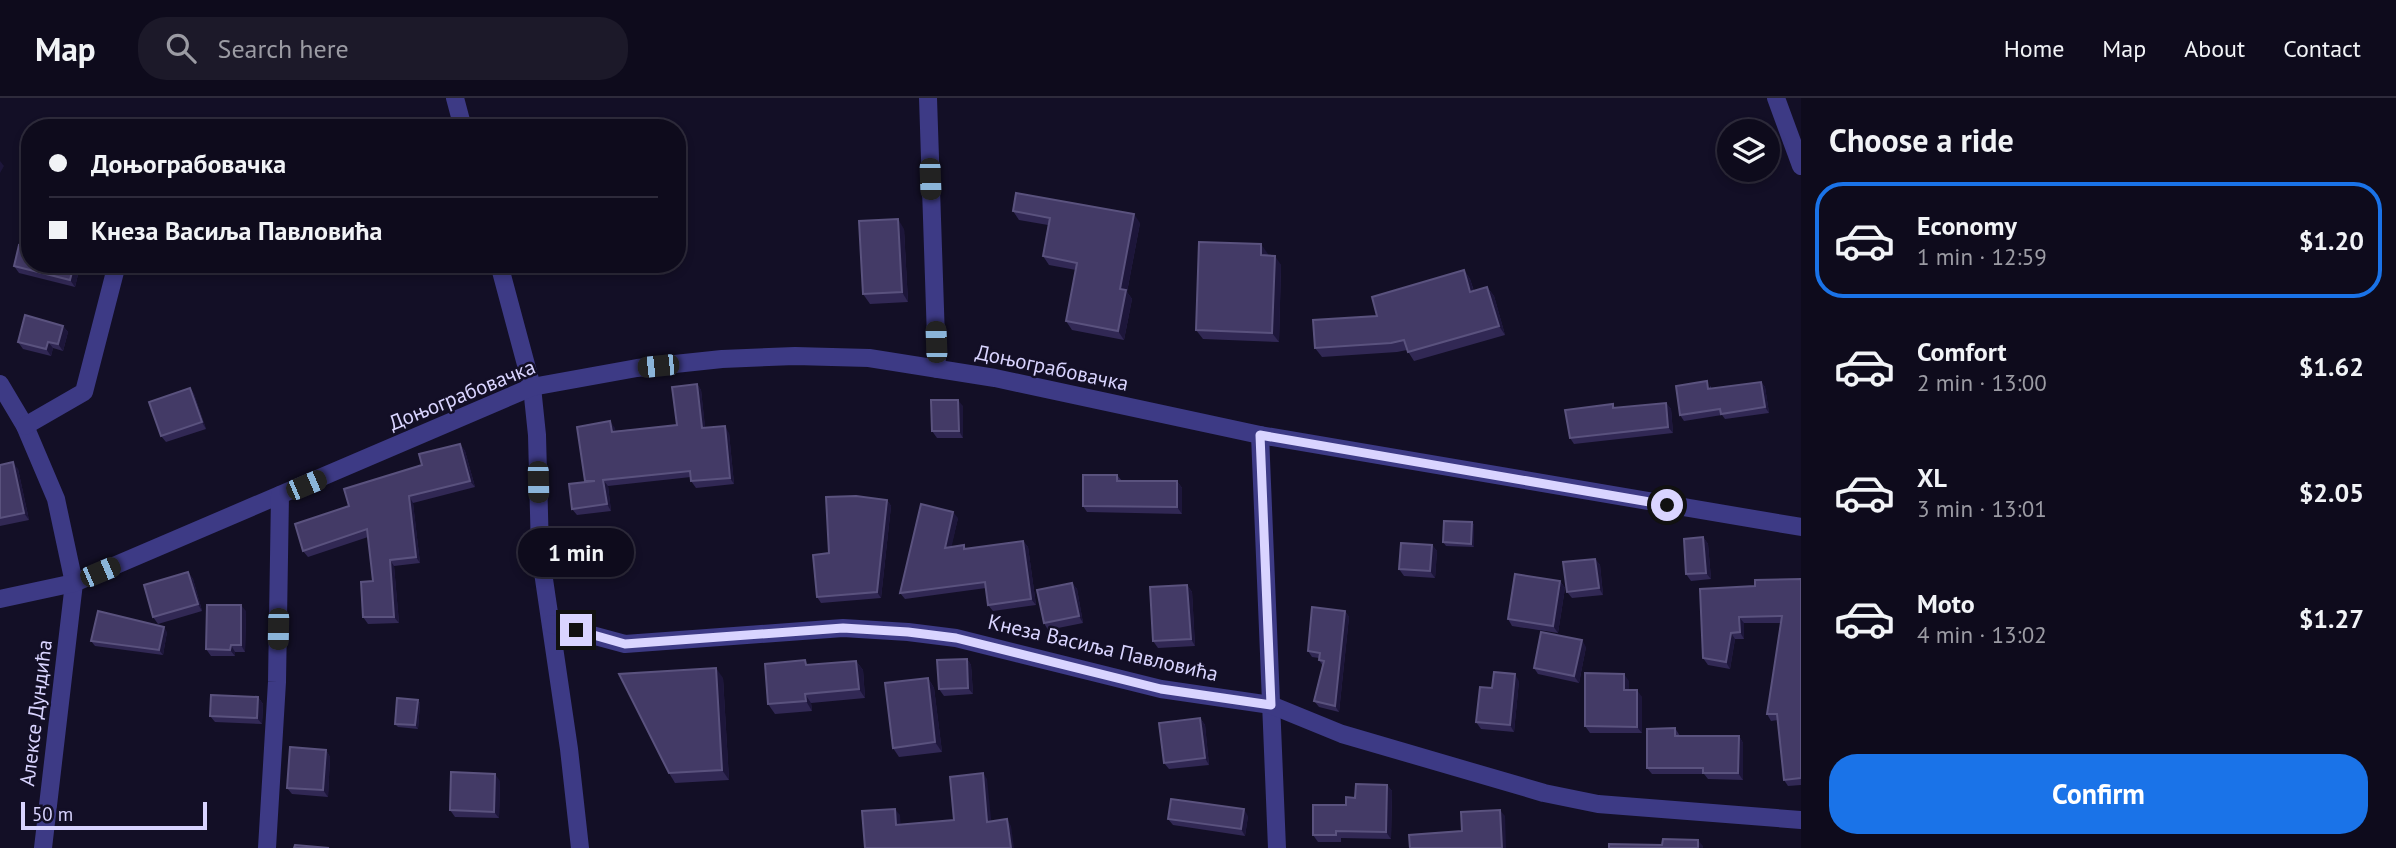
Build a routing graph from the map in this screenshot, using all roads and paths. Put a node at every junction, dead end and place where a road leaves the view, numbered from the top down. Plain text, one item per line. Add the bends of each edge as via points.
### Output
1 (455, 98) edge
2 (928, 98) edge
3 (1776, 98) edge
4 (461, 119) edge
5 (1801, 166) edge
6 (115, 273) edge
7 (501, 273) edge
8 (937, 369) junction
9 (0, 384) edge
10 (532, 387) junction
11 (25, 426) junction
12 (1260, 435) junction
13 (280, 495) junction
14 (1801, 527) edge
15 (75, 583) junction
16 (0, 599) edge
17 (551, 624) junction
18 (1271, 705) junction
19 (1801, 820) edge
20 (43, 848) edge
21 (267, 848) edge
22 (580, 848) edge
23 (1278, 848) edge

1 - 4 street
2 - 8 street
3 - 5 street
6 - 11 street via 84,392
7 - 10 street
8 - 10 street, Доњограбовачка via 869,358 783,356 637,368
8 - 12 street, Доњограбовачка
9 - 11 street, Алексе Дундића
10 - 13 street, Доњограбовачка
10 - 17 street via 540,552
11 - 15 street, Алексе Дундића via 56,499
12 - 14 street, Доњограбовачка
12 - 18 street
13 - 15 street, Доњограбовачка
13 - 21 street via 277,682
15 - 16 street, Доњограбовачка
15 - 20 street, Алексе Дундића
17 - 18 street, Кнеза Васиља Павловића via 625,644 843,628 908,632 956,638 1161,689
17 - 22 street
18 - 19 street, Кнеза Васиља Павловића via 1342,734 1544,793 1598,804
18 - 23 street

